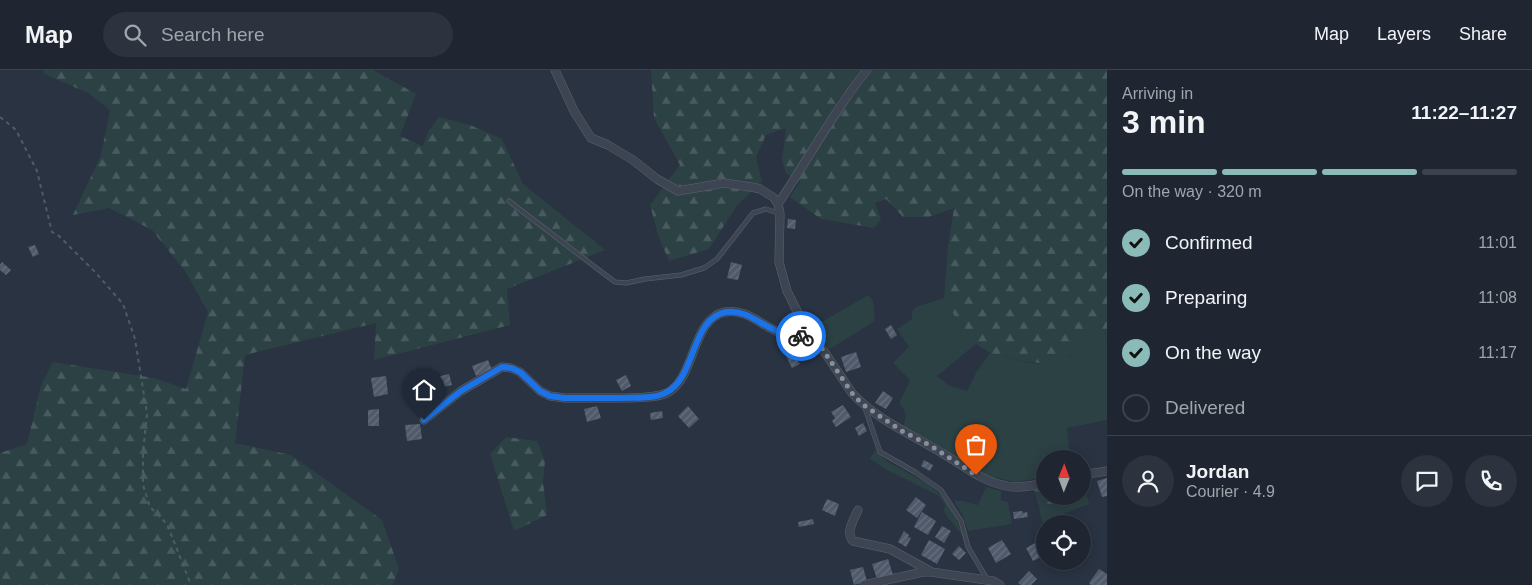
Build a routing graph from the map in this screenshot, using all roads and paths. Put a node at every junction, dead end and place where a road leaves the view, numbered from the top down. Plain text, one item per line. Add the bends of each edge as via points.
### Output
1 (555, 70) edge
2 (867, 70) edge
3 (0, 117) edge
4 (509, 201) dead end
5 (778, 204) junction
6 (780, 214) junction
7 (815, 338) junction
8 (864, 406) junction
9 (424, 420) dead end
10 (1107, 471) edge
11 (1091, 474) edge
12 (1036, 484) edge
13 (858, 510) dead end
14 (931, 572) junction
15 (990, 583) edge
16 (191, 585) edge
17 (864, 585) edge
18 (1000, 585) edge

1 - 5 street via 574,112 591,138 633,160 657,179 678,190 724,183 750,187 767,193
2 - 5 street via 847,94
3 - 16 path via 16,130 37,171 52,232 95,272 123,304 134,339 147,414 143,485 150,507 167,524
4 - 6 lane via 609,279 621,283 681,275 704,268 717,259 754,213 766,209
5 - 6 street
6 - 7 street via 778,252 781,271 787,292
7 - 8 street
7 - 9 street via 781,333 738,312 717,314 707,323 677,384 667,392 652,397 550,396 520,372 502,367 461,391
8 - 12 street via 976,475 1006,486
8 - 15 lane via 880,452 941,490 962,521 968,547
10 - 11 street
13 - 14 street via 849,532 853,541 890,549
14 - 15 street
14 - 17 street via 916,572
15 - 18 street via 993,581

